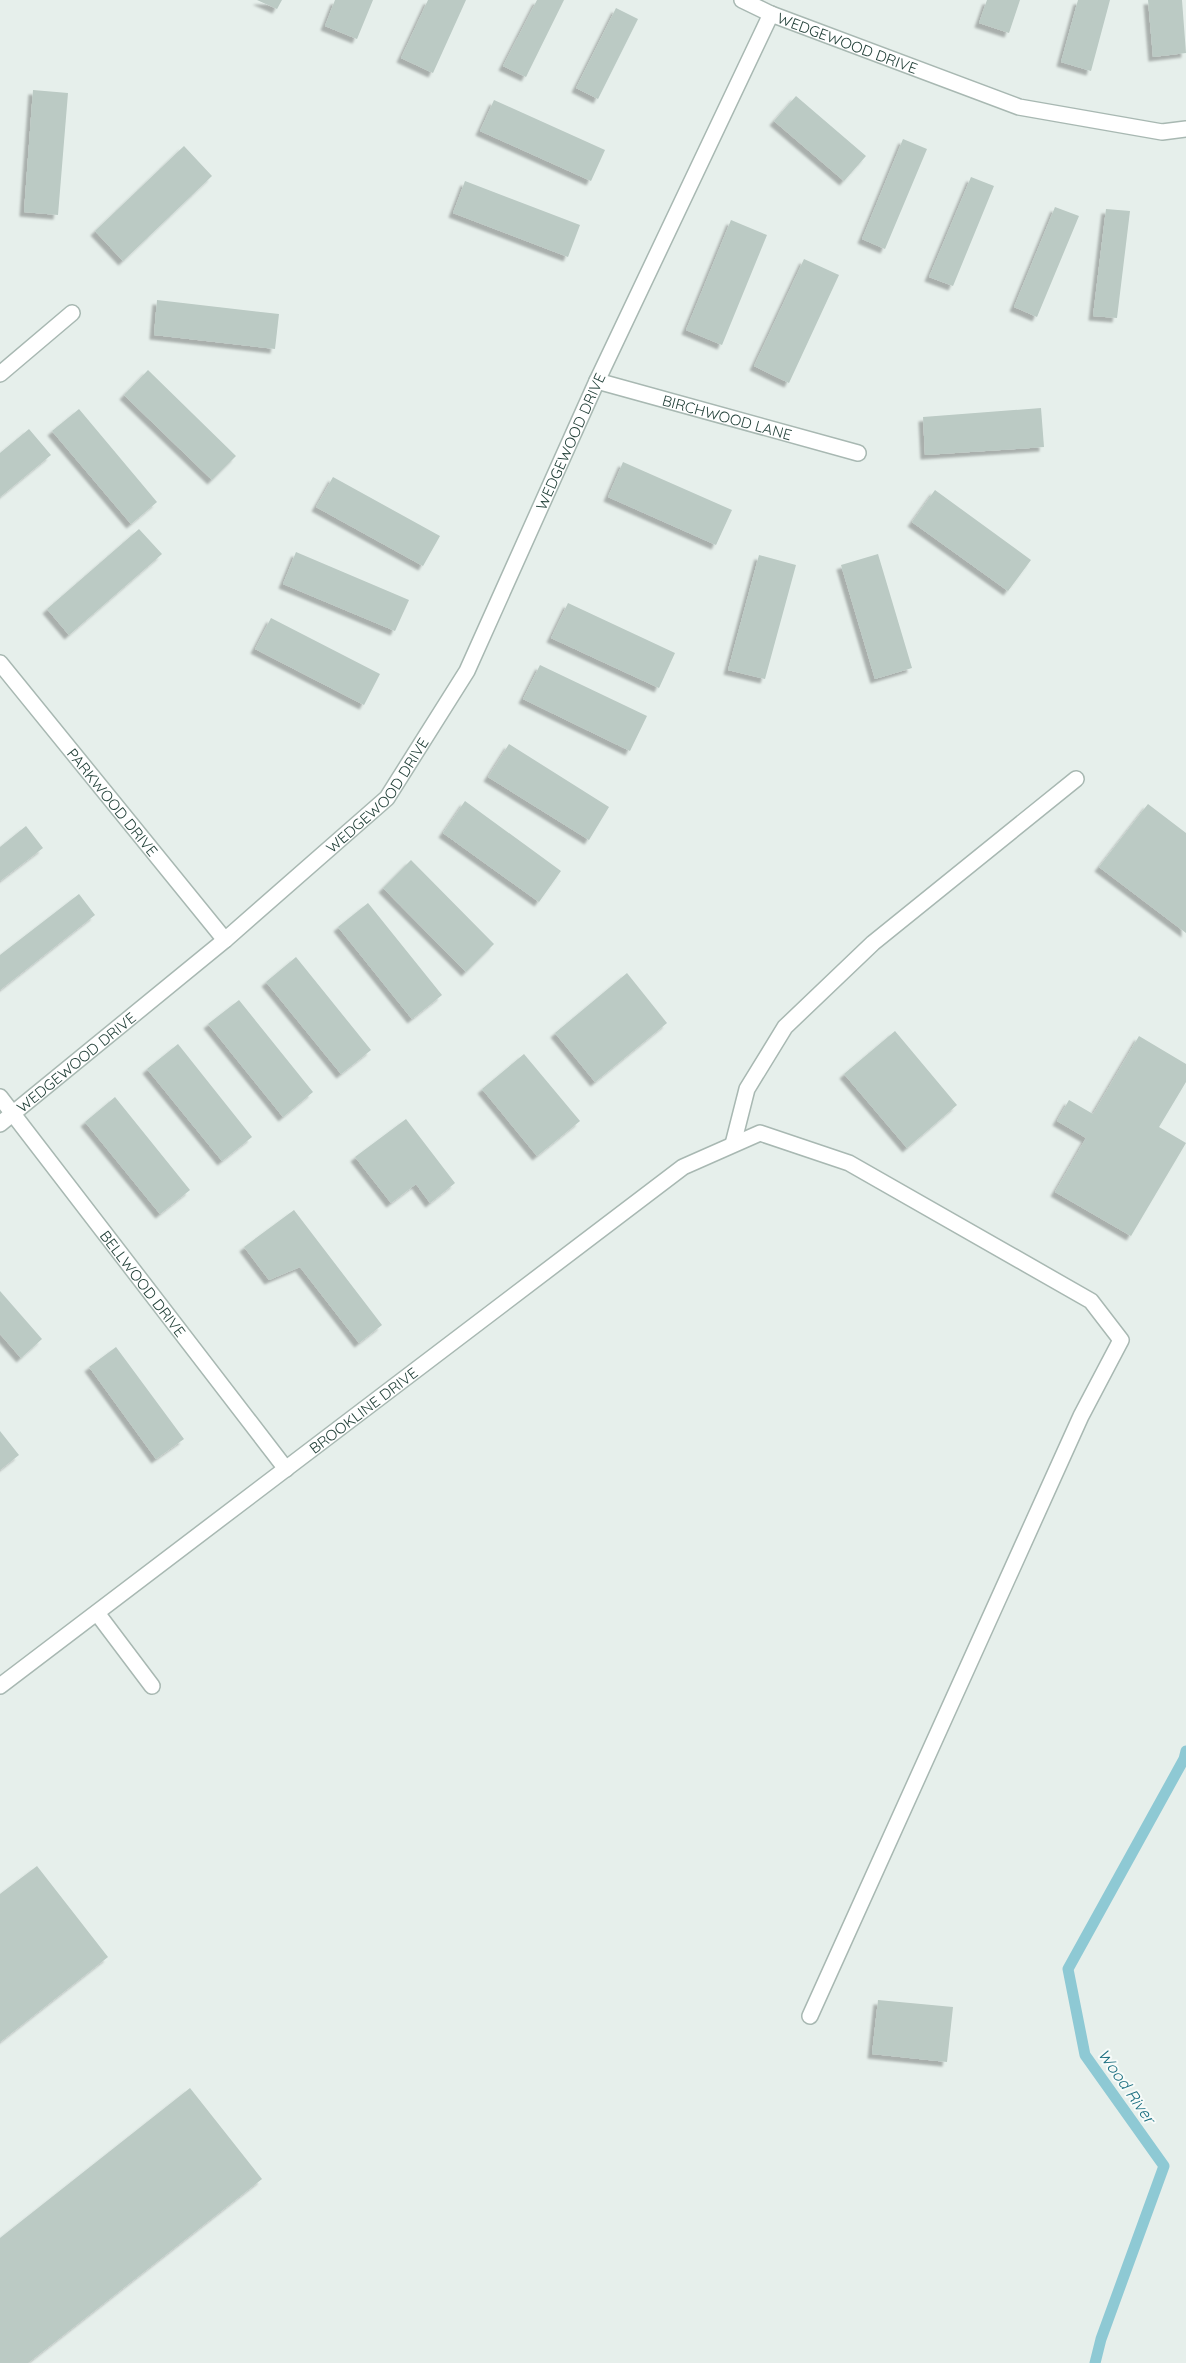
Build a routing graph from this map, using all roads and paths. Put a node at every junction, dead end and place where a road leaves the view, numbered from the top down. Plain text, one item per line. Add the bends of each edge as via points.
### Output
1 (742, 0) edge
2 (770, 14) junction
3 (1186, 129) edge
4 (72, 313) dead end
5 (0, 374) edge
6 (597, 381) junction
7 (858, 453) dead end
8 (0, 663) edge
9 (1076, 779) dead end
10 (225, 940) junction
11 (0, 1097) edge
12 (13, 1114) junction
13 (0, 1124) edge
14 (733, 1144) junction
15 (286, 1469) junction
16 (97, 1613) junction
17 (0, 1686) edge
18 (152, 1686) dead end
19 (810, 2016) dead end

1 - 2 street
2 - 3 street, WEDGEWOOD DRIVE via 1019,107 1162,132
2 - 6 street, WEDGEWOOD DRIVE
4 - 5 street
6 - 7 street, BIRCHWOOD LANE
6 - 10 street, WEDGEWOOD DRIVE via 466,671 387,798
8 - 10 street, PARKWOOD DRIVE
9 - 14 street via 873,943 785,1027 747,1089
10 - 12 street, WEDGEWOOD DRIVE
11 - 12 street, BELLWOOD DRIVE
12 - 13 street, WEDGEWOOD DRIVE
12 - 15 street, BELLWOOD DRIVE
14 - 15 street, BROOKLINE DRIVE via 683,1167
14 - 19 street, BROOKLINE DRIVE via 760,1132 849,1163 1091,1301 1120,1340 1080,1416
15 - 16 street, BROOKLINE DRIVE
16 - 17 street, BROOKLINE DRIVE
16 - 18 street

